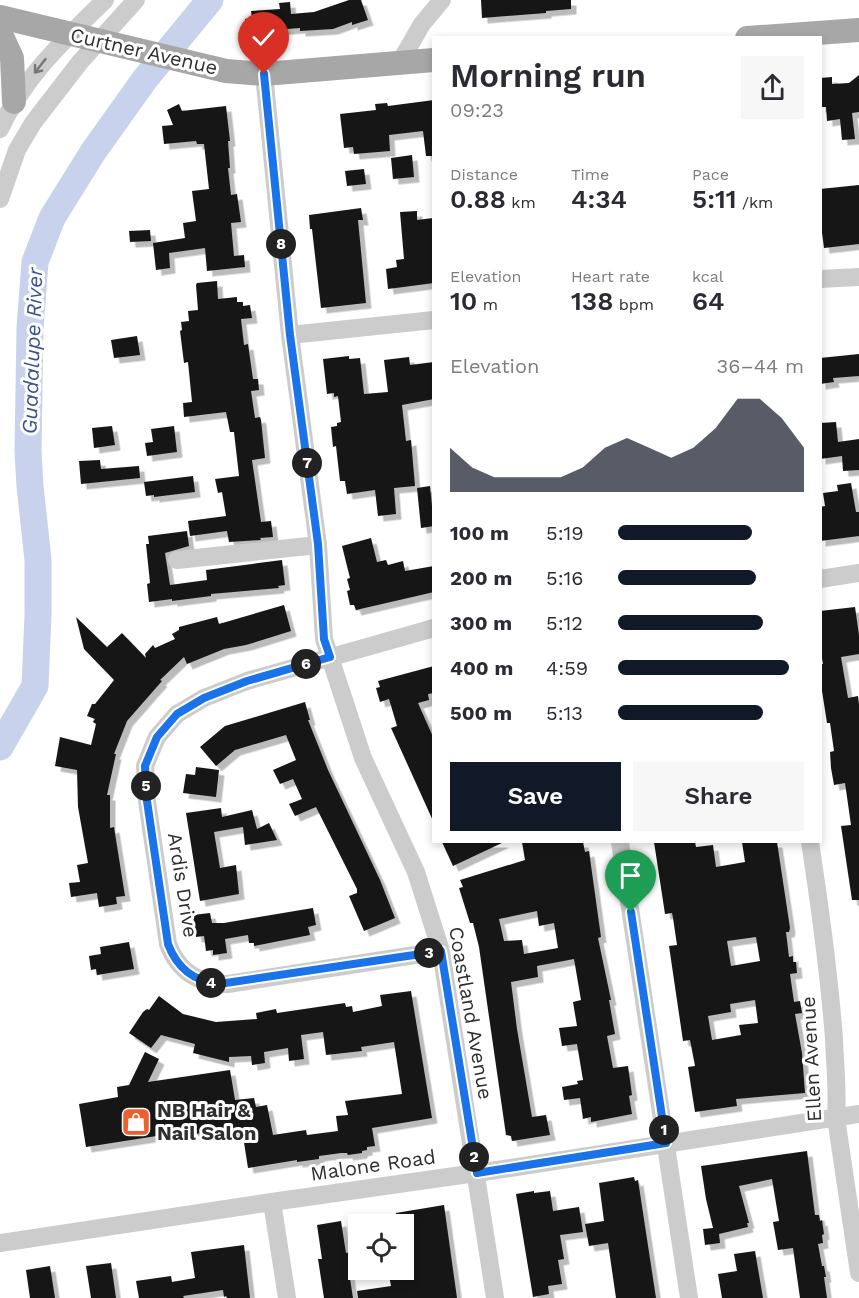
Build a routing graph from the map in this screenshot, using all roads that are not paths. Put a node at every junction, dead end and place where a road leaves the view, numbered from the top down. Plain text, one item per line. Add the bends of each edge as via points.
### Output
1 (105, 0) edge
2 (136, 0) edge
3 (442, 0) edge
4 (0, 17) edge
5 (859, 30) edge
6 (0, 32) edge
7 (70, 34) junction
8 (775, 36) edge
9 (99, 40) junction
10 (432, 60) edge
11 (400, 62) junction
12 (264, 74) junction
13 (14, 102) junction
14 (0, 129) edge
15 (0, 199) edge
16 (859, 277) edge
17 (822, 279) edge
18 (432, 320) edge
19 (290, 335) junction
20 (318, 544) junction
21 (177, 560) dead end
22 (859, 573) edge
23 (822, 579) edge
24 (432, 629) edge
25 (330, 657) junction
26 (621, 843) edge
27 (810, 843) edge
28 (441, 951) junction
29 (859, 1114) edge
30 (836, 1118) junction
31 (666, 1143) junction
32 (477, 1173) junction
33 (272, 1202) junction
34 (0, 1243) edge
35 (859, 1273) edge
36 (287, 1298) edge
37 (495, 1298) edge
38 (689, 1298) edge

1 - 7 street
2 - 9 street
3 - 11 street via 422,24
4 - 7 main road, Curtner Avenue
5 - 8 main road
6 - 13 main road via 12,58
7 - 9 main road, Curtner Avenue
7 -> 13 street
9 - 12 main road, Curtner Avenue via 226,71
9 - 15 street via 33,123 12,161
10 - 11 main road, Curtner Avenue
11 - 12 main road, Curtner Avenue
12 - 19 street, Coastland Avenue
13 - 14 street
16 - 17 street
18 - 19 street
19 - 20 street, Coastland Avenue
20 - 21 street
20 - 25 street, Coastland Avenue via 324,639
22 - 23 street
24 - 25 street, Ardis Drive
25 - 28 street, Coastland Avenue via 363,758 416,872
25 - 28 street, Ardis Drive via 204,698 177,714 157,737 145,766 168,944 183,969 208,983 219,984
26 - 31 street
27 - 30 street, Ellen Avenue via 832,1020
28 - 32 street, Coastland Avenue
29 - 30 street, Malone Road
30 - 31 street, Malone Road
30 - 35 street, Ellen Avenue
31 - 32 street, Malone Road
31 - 38 street
32 - 33 street, Malone Road
32 - 37 street, Coastland Avenue
33 - 34 street, Malone Road
33 - 36 street

